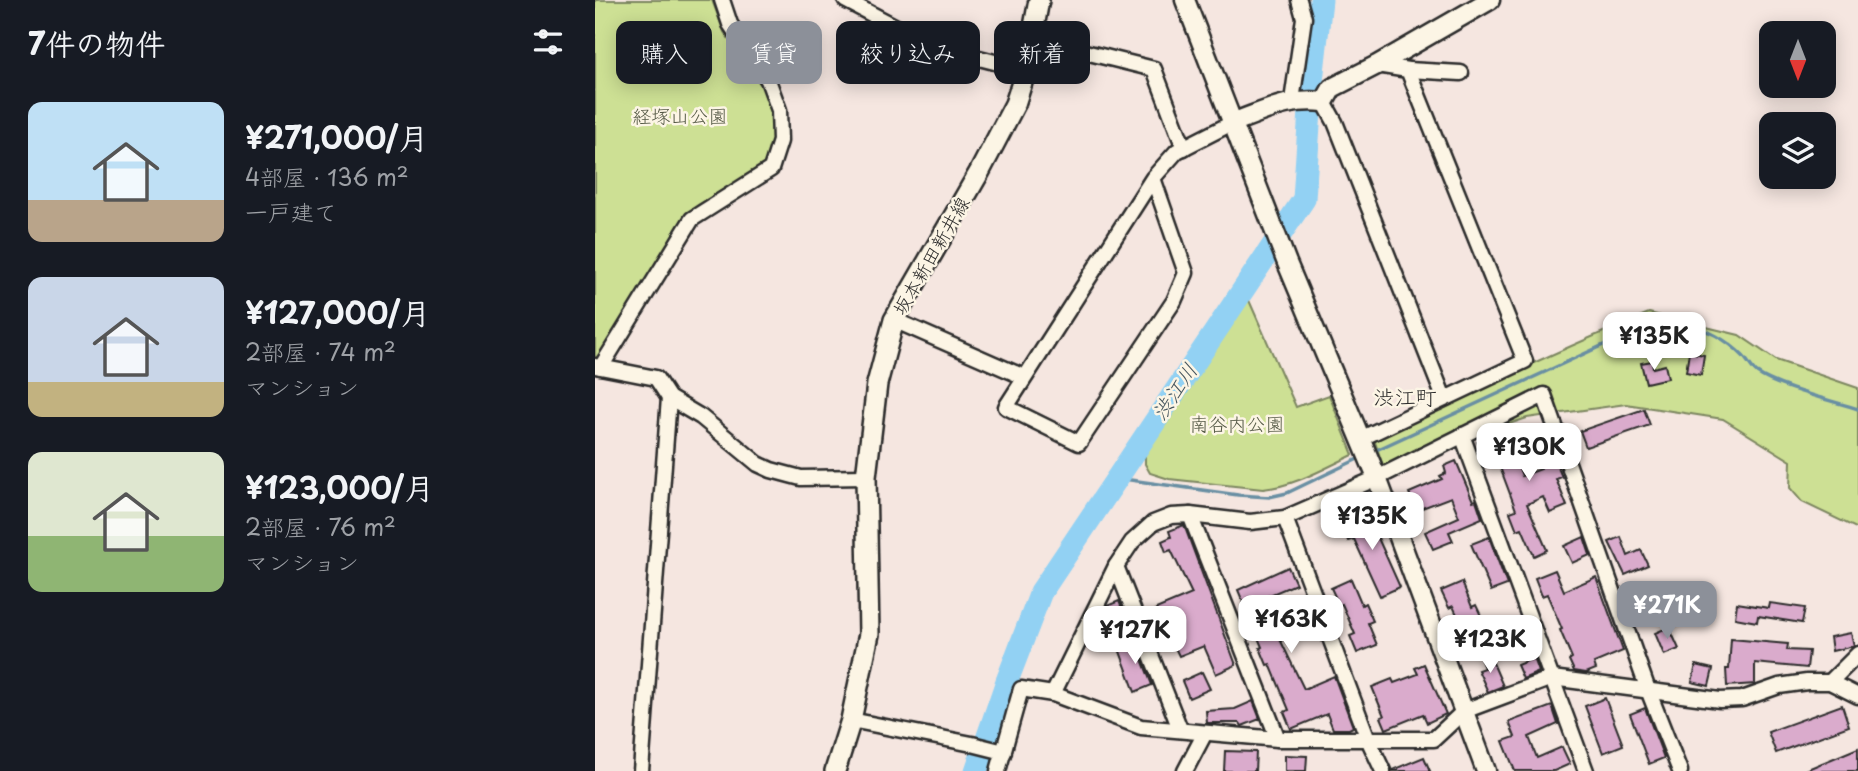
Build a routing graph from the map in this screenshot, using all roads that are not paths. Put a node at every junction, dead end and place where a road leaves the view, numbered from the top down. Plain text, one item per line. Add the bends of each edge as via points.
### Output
1 (722, 0) edge
2 (845, 0) edge
3 (1039, 0) edge
4 (1185, 0) edge
5 (1300, 0) edge
6 (1490, 0) edge
7 (1035, 21) edge
8 (1090, 53) edge
9 (994, 62) edge
10 (1377, 65) junction
11 (1408, 70) junction
12 (1461, 74) dead end
13 (1021, 84) edge
14 (1297, 101) junction
15 (1324, 102) junction
16 (1234, 122) junction
17 (1184, 148) junction
18 (1153, 178) junction
19 (894, 320) junction
20 (598, 367) edge
21 (1024, 377) junction
22 (670, 398) junction
23 (1444, 398) junction
24 (1462, 435) junction
25 (1361, 442) junction
26 (1375, 474) junction
27 (866, 477) junction
28 (1190, 515) junction
29 (1285, 518) junction
30 (1116, 566) junction
31 (1858, 654) edge
32 (1552, 678) junction
33 (1830, 682) junction
34 (1648, 690) junction
35 (1053, 694) junction
36 (1858, 696) edge
37 (1464, 712) junction
38 (851, 720) junction
39 (1180, 729) junction
40 (1205, 733) junction
41 (1278, 738) junction
42 (1368, 739) junction
43 (1001, 751) junction
44 (641, 771) edge
45 (835, 771) edge
46 (998, 771) edge
47 (1185, 771) edge
48 (1383, 771) edge
49 (1486, 771) edge
50 (1586, 771) edge
51 (1681, 771) edge

1 - 20 street via 730,24 768,80 779,110 780,141 771,169 691,219
2 - 9 street via 932,46
3 - 7 main road, 坂本新田新井線
4 - 16 street
5 - 14 street via 1304,18
6 - 10 street
8 - 17 street via 1154,69
10 - 11 street
10 - 15 street via 1332,89
11 - 12 street
11 - 23 street via 1524,361
13 - 19 main road, 坂本新田新井線 via 986,159
14 - 15 street
14 - 16 street
15 - 23 street
16 - 17 street
16 - 25 street
17 - 18 street
18 - 21 street
18 - 21 street via 1186,273 1174,300 1079,443 1006,407
19 - 21 street
19 - 27 main road, 坂本新田新井線 via 877,384
20 - 22 street via 656,378
22 - 27 street via 771,470 800,478
22 - 44 street
23 - 25 street
24 - 26 street
24 - 32 street
24 - 34 street via 1544,395
25 - 26 street
26 - 29 street
26 - 37 street
27 - 38 main road, 坂本新田新井線 via 869,634
28 - 29 street via 1250,522
28 - 30 street via 1153,523 1132,542
28 - 41 street
29 - 42 street
30 - 35 street
30 - 39 street
31 - 33 street
32 - 34 street
32 - 37 street
32 - 50 street
33 - 34 street via 1779,686 1742,699 1720,700
33 - 36 street
34 - 51 street
35 - 39 street via 1141,727
35 - 43 street via 1021,689
37 - 42 street via 1434,738
37 - 49 street
38 - 43 street
38 - 45 main road, 坂本新田新井線
39 - 40 street
40 - 41 street
40 - 47 street
41 - 42 street
42 - 48 street
43 - 46 street

